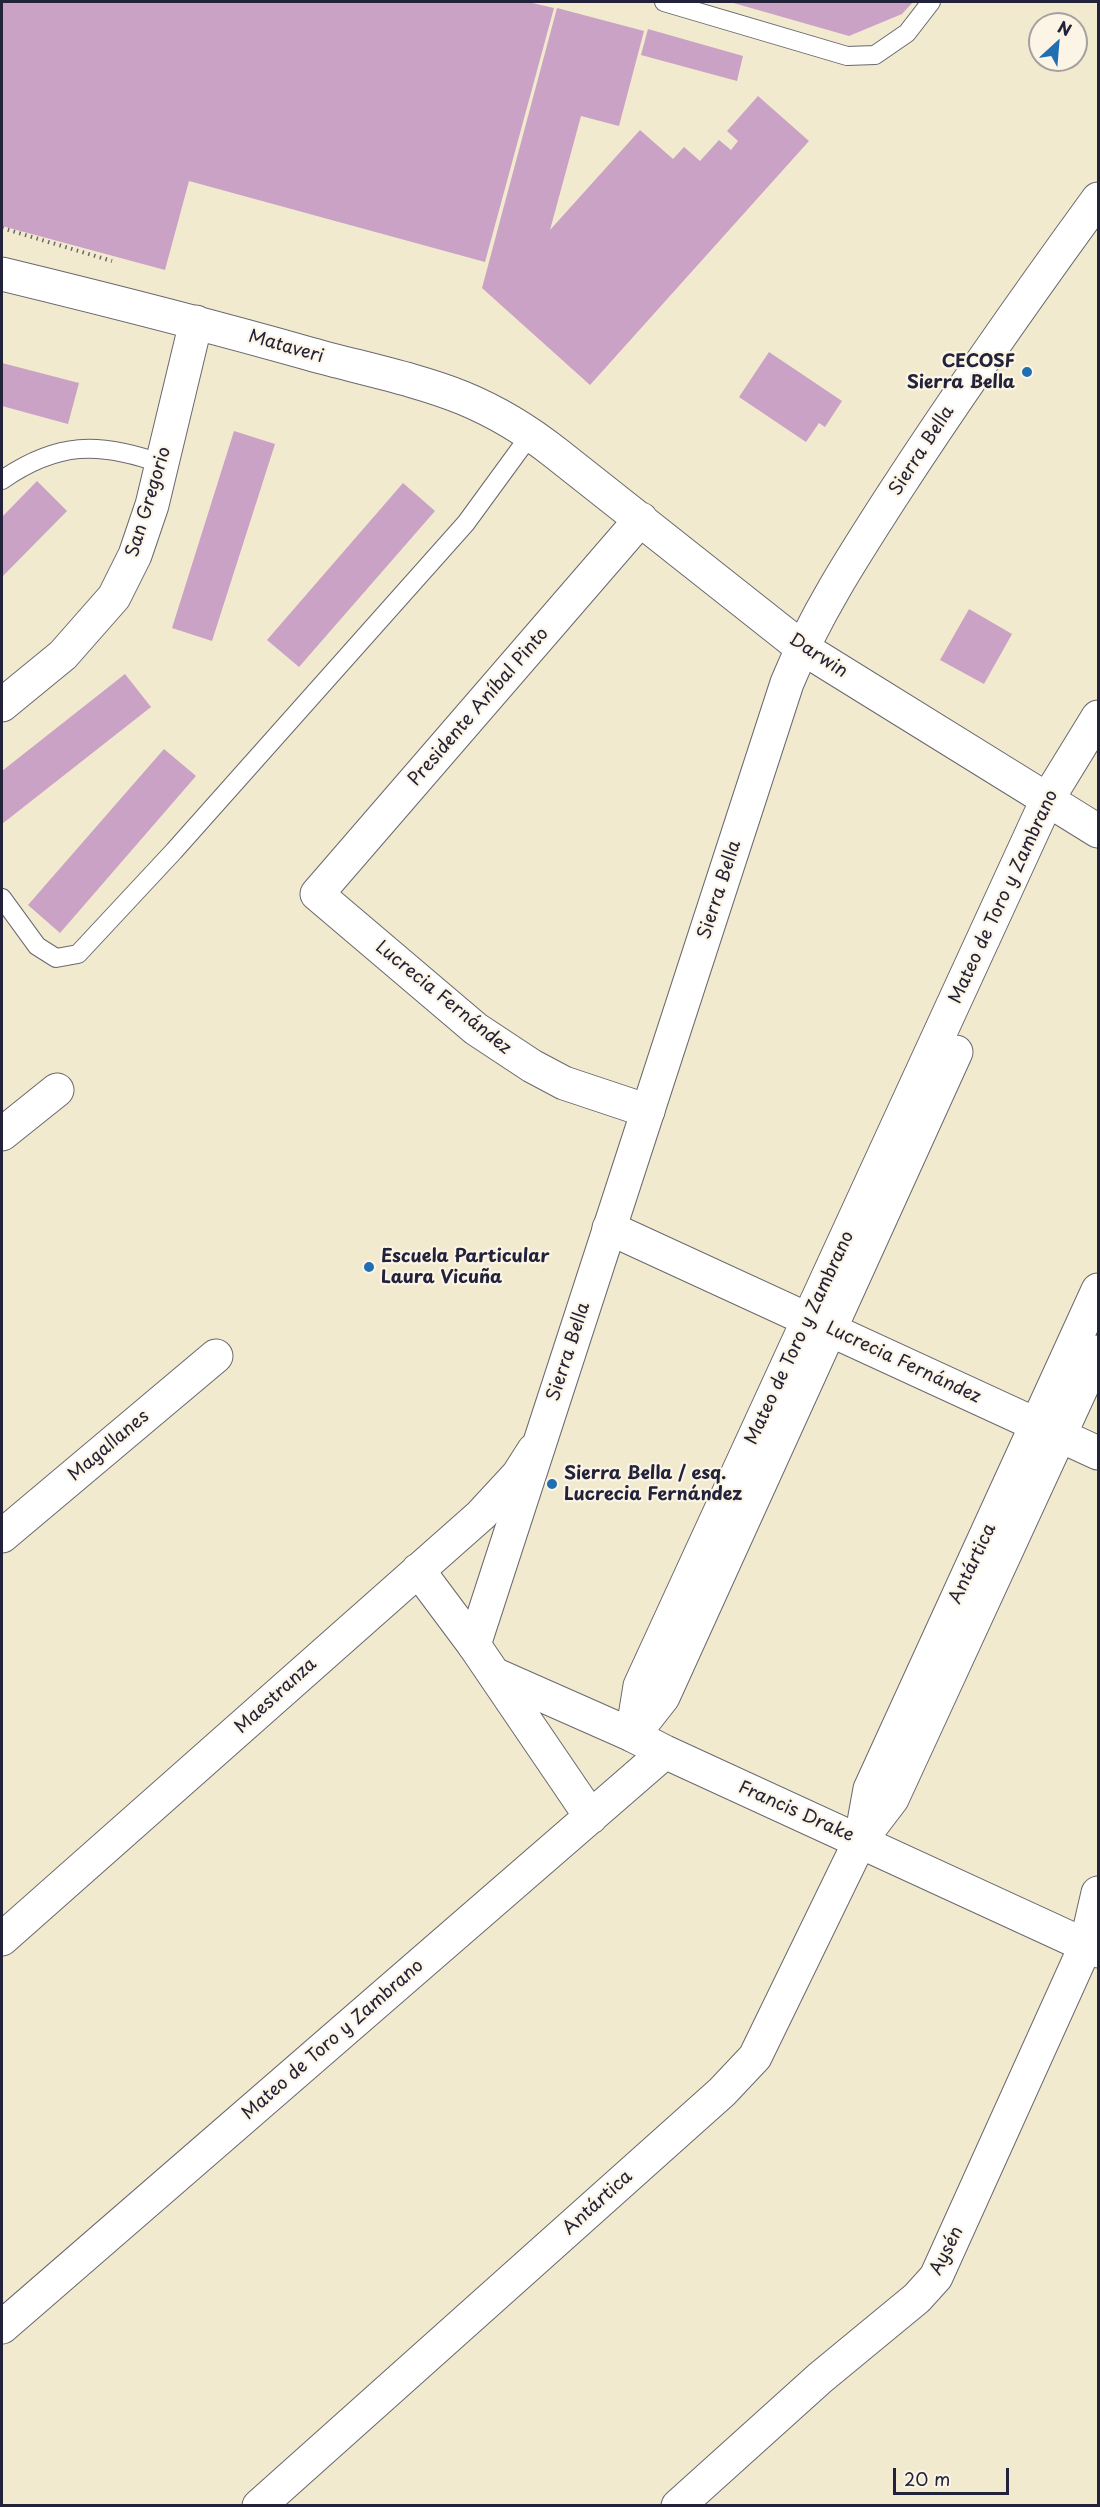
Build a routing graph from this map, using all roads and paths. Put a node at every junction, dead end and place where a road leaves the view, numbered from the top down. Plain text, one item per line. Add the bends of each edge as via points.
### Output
1 (664, 2) edge
2 (931, 2) edge
3 (1098, 199) edge
4 (2, 274) edge
5 (196, 322) junction
6 (531, 434) junction
7 (557, 453) joint
8 (162, 464) junction
9 (2, 480) edge
10 (641, 519) junction
11 (801, 647) junction
12 (2, 705) edge
13 (1098, 717) edge
14 (1098, 758) edge
15 (1057, 805) junction
16 (1098, 831) edge
17 (316, 894) joint
18 (2, 898) edge
19 (57, 1090) dead end
20 (648, 1112) junction
21 (2, 1134) edge
22 (609, 1228) junction
23 (1098, 1290) edge
24 (819, 1325) junction
25 (1098, 1352) edge
26 (216, 1356) dead end
27 (1049, 1430) junction
28 (540, 1442) junction
29 (1098, 1453) edge
30 (2, 1536) edge
31 (418, 1570) junction
32 (474, 1645) junction
33 (494, 1674) junction
34 (632, 1735) junction
35 (665, 1752) junction
36 (591, 1817) junction
37 (860, 1841) junction
38 (1098, 1893) edge
39 (2, 1939) edge
40 (1094, 1942) edge
41 (2, 2327) edge
42 (259, 2505) edge
43 (678, 2505) edge

1 - 2 lane via 856,56 875,55 907,33
3 - 11 street, Sierra Bella via 920,453 828,596
4 - 5 street, Mataveri
5 - 6 street, Mataveri via 463,398
5 - 8 street, San Gregorio
6 - 7 street, Mataveri
6 - 18 lane via 466,523 78,954 56,958 37,946
7 - 10 street, Darwin
8 - 9 lane via 129,452 94,448 59,451 26,464
8 - 12 street, San Gregorio via 135,555 114,597 63,655
10 - 11 street, Darwin
10 - 17 street, Presidente Aníbal Pinto
11 - 15 street, Darwin
11 - 20 street, Sierra Bella
13 - 15 street, Mateo de Toro y Zambrano
14 - 15 street, Mateo de Toro y Zambrano
15 - 16 street, Darwin
15 - 24 street, Mateo de Toro y Zambrano
17 - 20 street, Lucrecia Fernández via 503,1049 564,1083
19 - 21 street
20 - 22 street, Sierra Bella
22 - 24 street, Lucrecia Fernández
22 - 28 street, Sierra Bella
23 - 27 street, Antártica
24 - 27 street, Lucrecia Fernández
24 - 34 street, Mateo de Toro y Zambrano via 663,1697
25 - 27 street, Antártica
26 - 30 street, Magallanes
27 - 29 street, Lucrecia Fernández
27 - 37 street, Antártica via 892,1799
28 - 31 street, Maestranza via 500,1496
28 - 32 street, Sierra Bella
31 - 32 street
31 - 39 street, Maestranza
32 - 33 street
33 - 34 street, Francis Drake
33 - 36 street
34 - 35 street, Francis Drake
35 - 36 street, Mateo de Toro y Zambrano
35 - 37 street, Francis Drake
36 - 41 street, Mateo de Toro y Zambrano
37 - 40 street, Francis Drake
37 - 42 street, Antártica via 766,2038 743,2072
38 - 40 street, Aysén
40 - 43 street, Aysén via 936,2277 918,2298 820,2378

